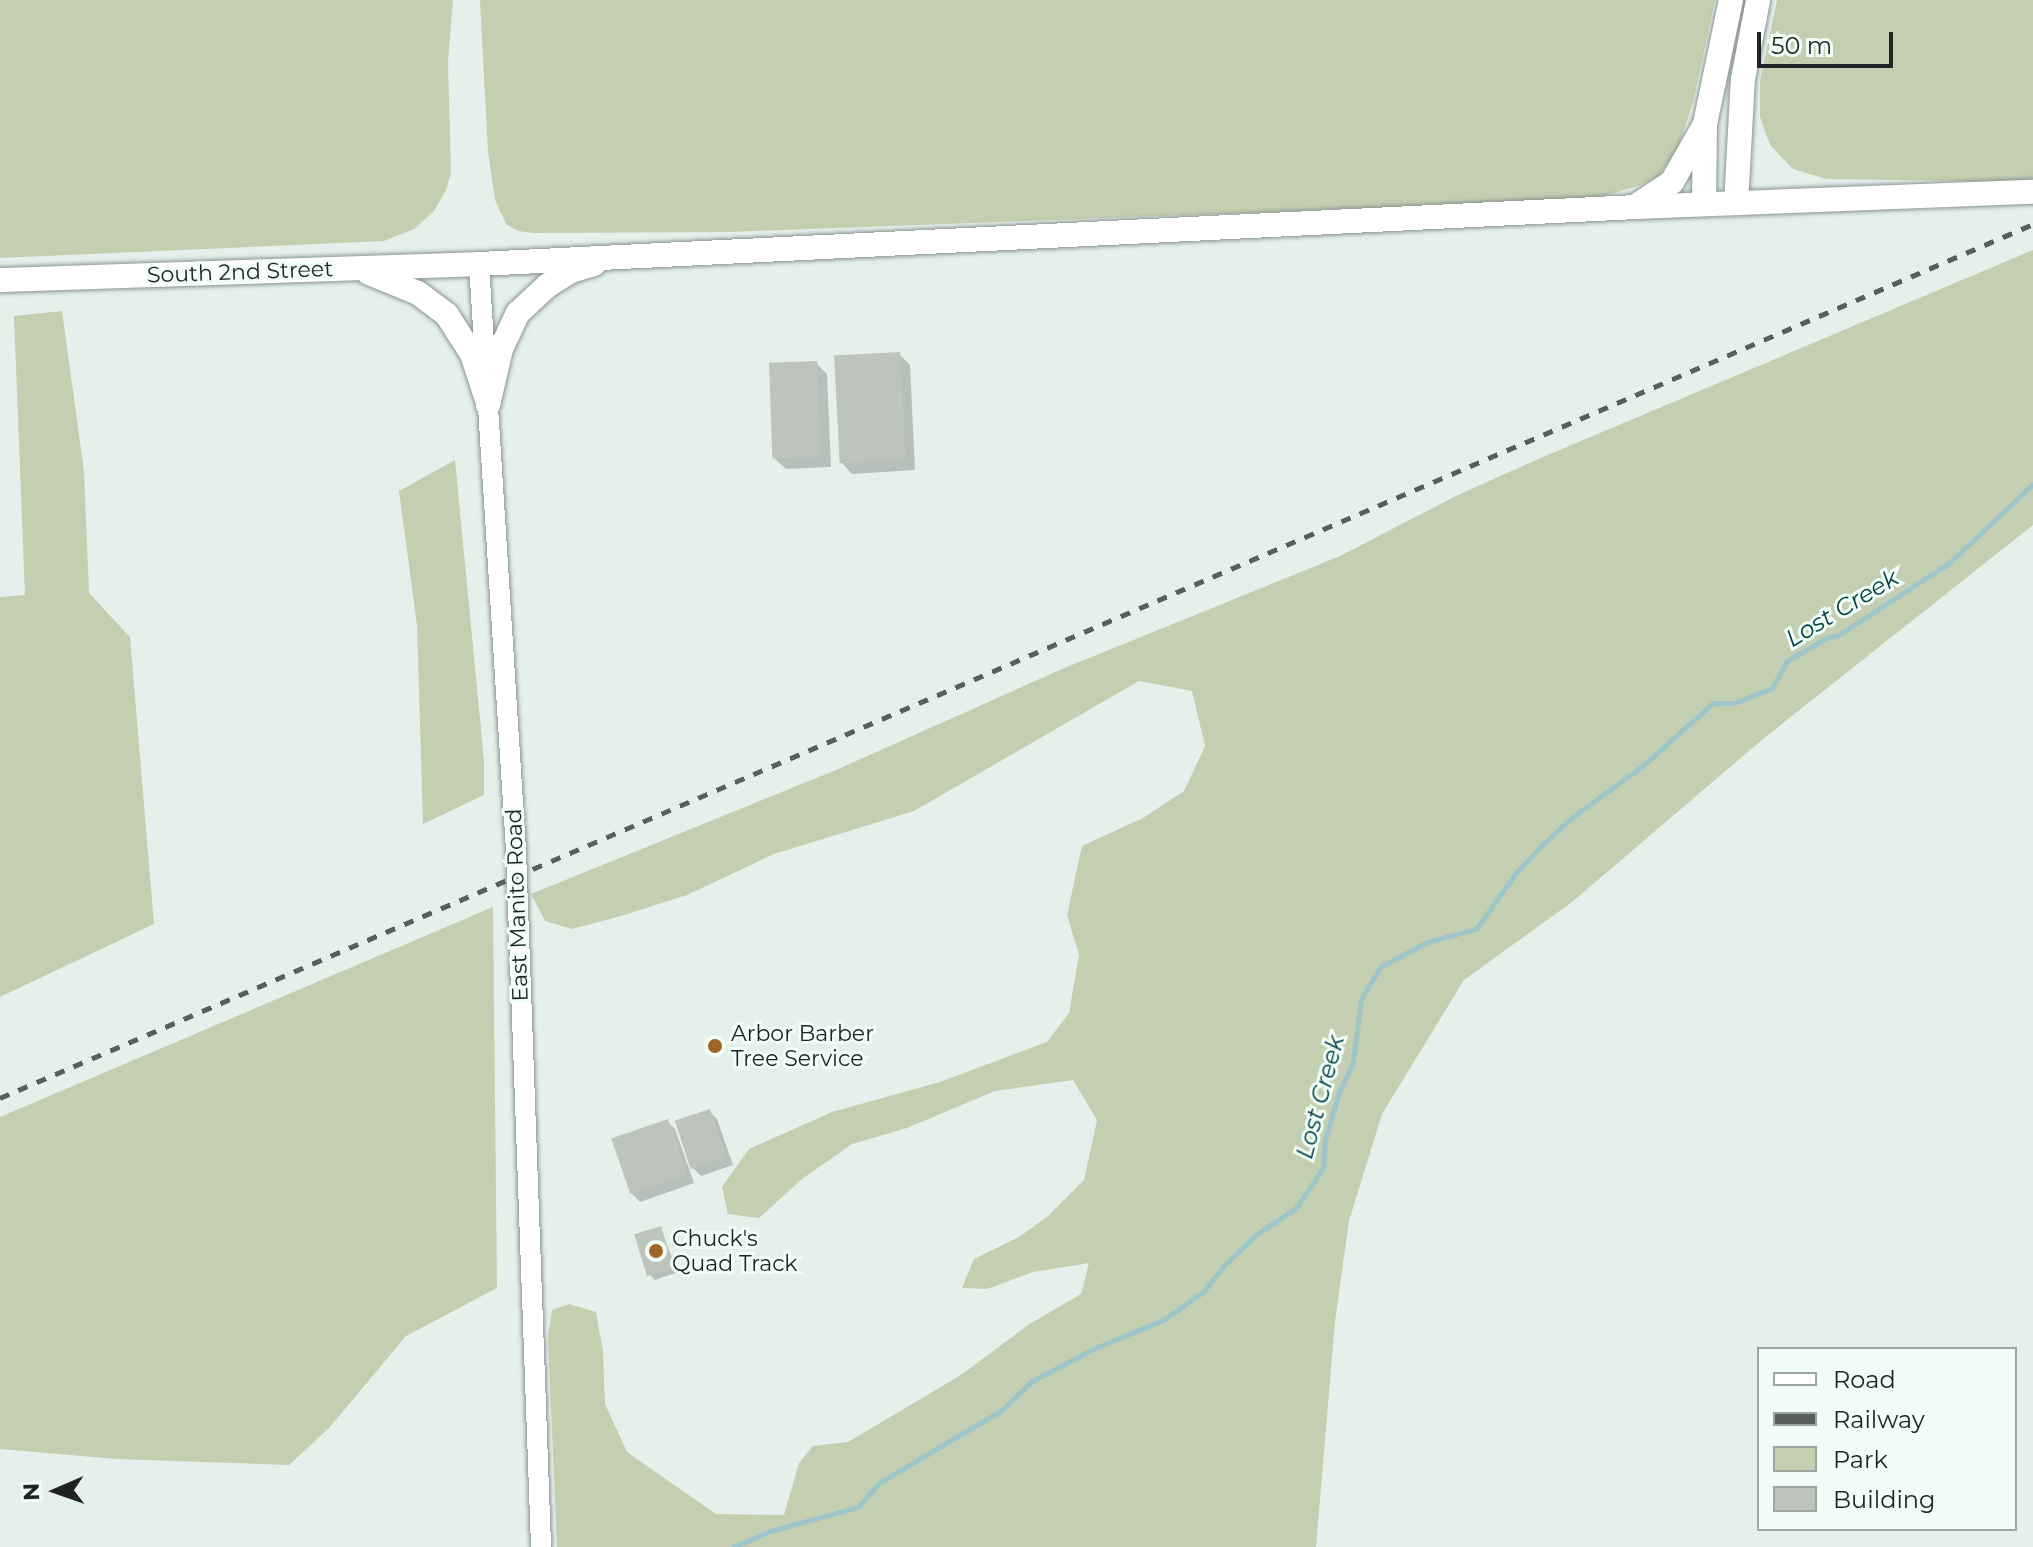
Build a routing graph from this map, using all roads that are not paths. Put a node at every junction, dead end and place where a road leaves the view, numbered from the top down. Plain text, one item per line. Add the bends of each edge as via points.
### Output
1 (1731, 0) edge
2 (1758, 0) edge
3 (1705, 124) junction
4 (2033, 192) edge
5 (1736, 203) junction
6 (1704, 204) junction
7 (1635, 207) junction
8 (624, 256) junction
9 (479, 264) junction
10 (356, 269) junction
11 (0, 280) edge
12 (488, 405) junction
13 (541, 1547) edge

1 - 3 main road
2 - 5 main road via 1743,79
3 - 6 main road
3 - 7 main road via 1672,182
4 - 5 main road
5 - 6 main road
6 - 7 main road
7 - 8 main road
8 - 9 main road, South 2nd Street
8 - 12 main road via 571,271 530,301 508,331
9 - 10 main road, South 2nd Street
9 - 12 street, East Manito Road
10 - 11 main road, South 2nd Street
10 - 12 main road via 418,293 447,315 472,354
12 - 13 street, East Manito Road via 516,851

